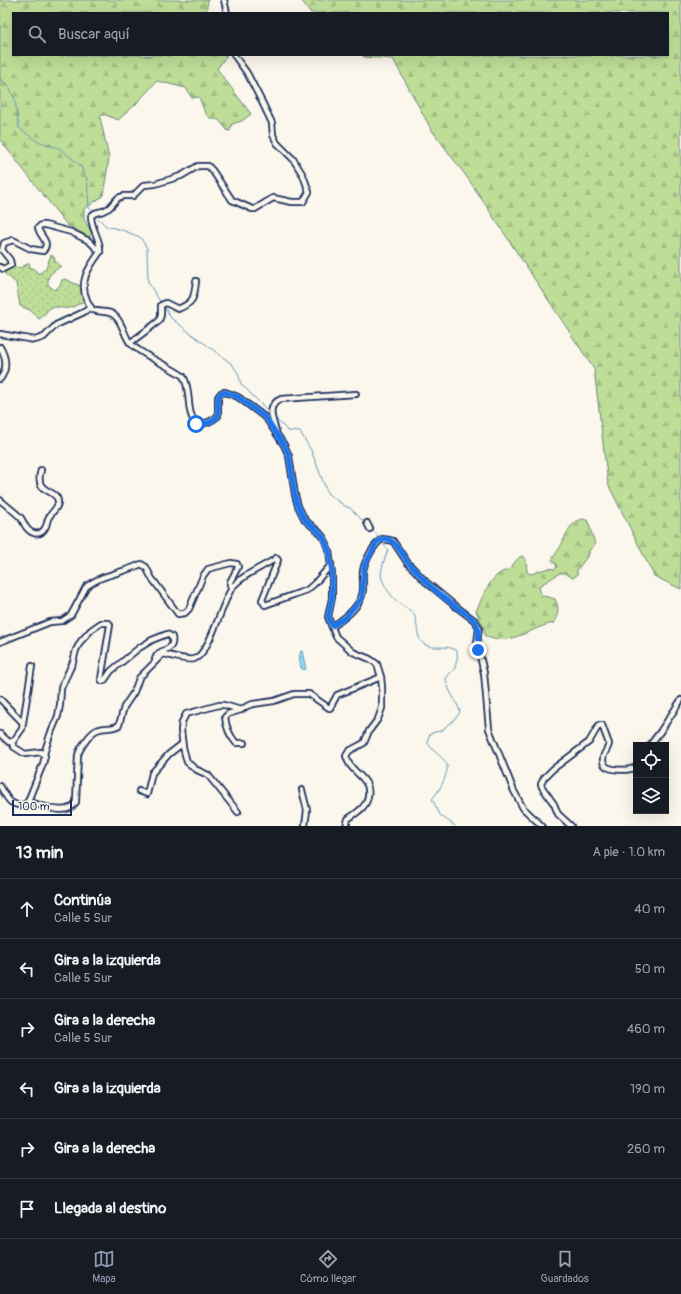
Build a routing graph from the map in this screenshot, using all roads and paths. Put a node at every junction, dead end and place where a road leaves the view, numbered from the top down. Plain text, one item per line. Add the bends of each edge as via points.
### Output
1 (224, 0) edge
2 (227, 12) edge
3 (235, 56) edge
4 (100, 252) junction
5 (0, 267) edge
6 (196, 280) dead end
7 (90, 307) junction
8 (0, 334) edge
9 (130, 343) junction
10 (0, 347) edge
11 (0, 379) edge
12 (356, 394) dead end
13 (277, 434) junction
14 (41, 470) dead end
15 (0, 500) edge
16 (367, 523) dead end
17 (370, 529) dead end
18 (331, 565) junction
19 (233, 586) junction
20 (332, 626) junction
21 (0, 642) edge
22 (156, 660) junction
23 (32, 666) dead end
24 (381, 677) junction
25 (0, 698) edge
26 (681, 700) edge
27 (241, 710) junction
28 (23, 723) junction
29 (0, 734) edge
30 (13, 741) junction
31 (652, 742) edge
32 (244, 743) dead end
33 (182, 744) junction
34 (44, 754) junction
35 (633, 768) edge
36 (0, 786) edge
37 (302, 790) dead end
38 (139, 791) dead end
39 (28, 802) junction
40 (238, 812) dead end
41 (305, 826) edge
42 (346, 826) edge
43 (542, 826) edge
44 (571, 826) edge

1 - 2 street
3 - 4 street via 262,102 272,123 273,136 277,143 293,159 303,175 309,192 303,202 273,198 255,209 245,206 232,200 208,166 198,166 181,176 144,186 133,196 118,198 109,208 94,213 91,216 91,223 101,246
4 - 5 street via 89,241 71,232 41,225 38,228 46,248 43,251 31,249 13,240 4,243 2,250 11,265 3,269
4 - 7 street via 84,278 85,297
6 - 9 street via 195,296 192,300 178,309 166,302 162,304 159,321
7 - 8 street via 56,324 44,337 35,340
7 - 9 street via 116,316
9 - 13 street via 183,376 187,382 190,408 196,424 213,421 218,416 218,397 225,392 238,397 266,418
10 - 11 street via 6,364
12 - 13 street via 281,399 274,403 271,411
13 - 18 street via 289,456 298,506 305,520 324,538
14 - 15 street via 40,485 58,499 57,508 48,518 42,532 32,533
16 - 17 street
18 - 19 street via 307,590 265,605 262,600 278,562 276,558 240,579
18 - 20 street via 332,598 328,617
19 - 21 street via 230,582 238,567 237,564 210,568 203,576 189,610 178,614 146,567 141,564 90,584 71,615 62,620 50,622
19 - 22 street via 200,656 192,660 164,654
20 - 24 street via 336,637 348,648 376,663
20 - 43 street via 345,618 362,598 364,566 375,545 381,540 393,541 426,582 477,624 477,642 484,673 491,734 523,808
22 - 34 street via 160,652 172,645 172,637 167,634 139,648 102,681 110,625 108,622 101,623 91,630 76,650 61,688 58,716
22 - 39 street via 139,678 124,707 119,725 112,729 97,730 80,751 77,797 74,805 67,810
23 - 28 street
24 - 27 street via 338,695 330,708 309,694 294,694 274,701 253,704
24 - 42 street via 382,708 378,719 364,743 349,751 346,756 349,764 370,790 368,801 348,819
25 - 28 street
26 - 31 street
27 - 32 street via 225,717 234,742
27 - 33 street via 219,705 187,713 182,722
28 - 30 street via 22,729
29 - 30 street via 9,742
30 - 34 street via 14,747 26,754
33 - 38 street via 152,772 147,794
33 - 40 street via 187,762 208,775
34 - 39 street via 44,761
35 - 44 street via 606,768 603,760 609,744 602,725 599,725 589,742 553,769 541,784 558,814
36 - 39 street via 11,803 16,806
37 - 41 street via 307,810

